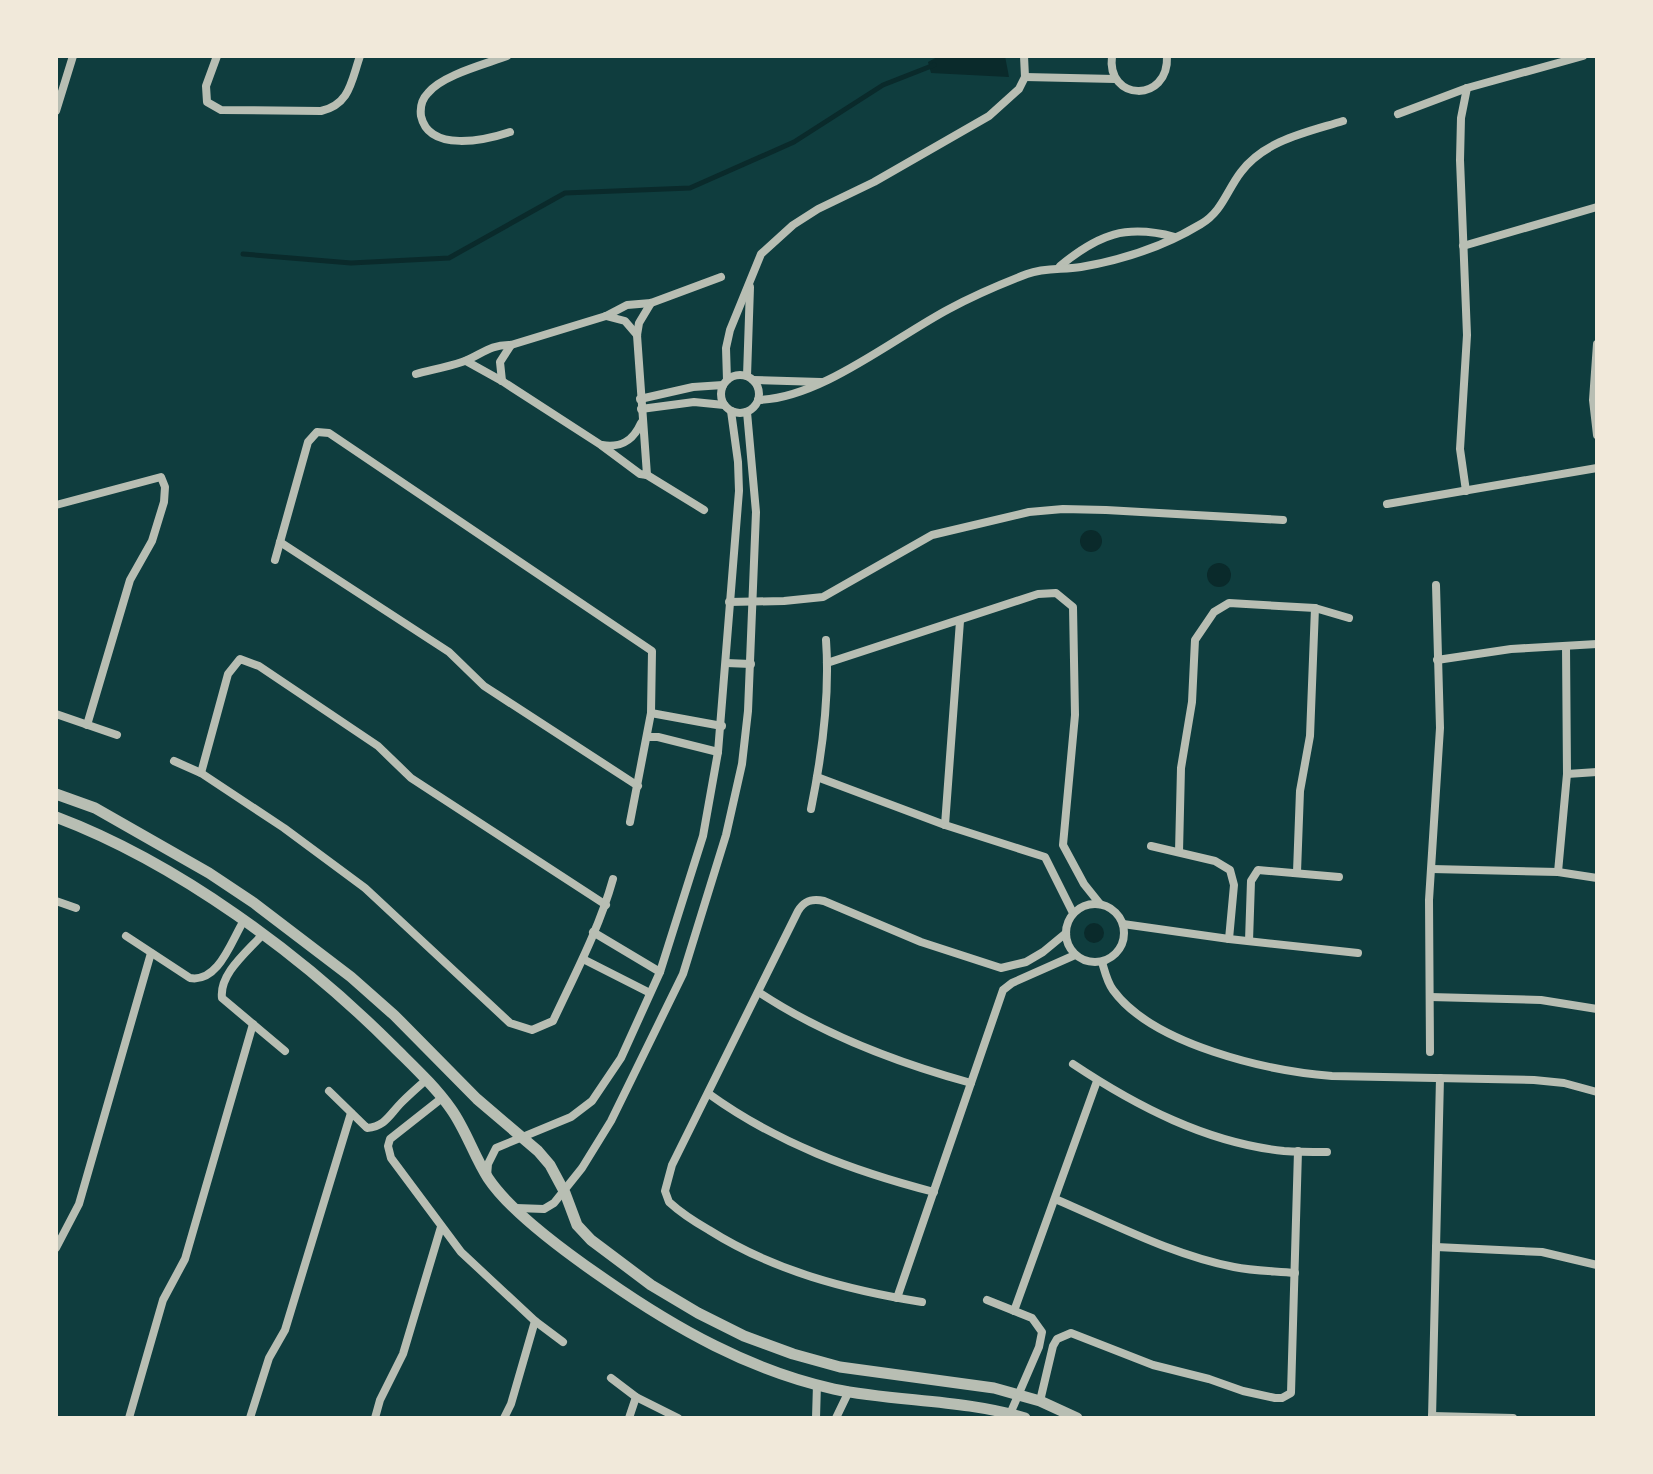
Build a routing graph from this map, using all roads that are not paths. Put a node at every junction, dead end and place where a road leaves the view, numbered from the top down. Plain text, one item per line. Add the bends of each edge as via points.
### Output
1 (73, 56) edge
2 (217, 56) edge
3 (360, 56) edge
4 (507, 56) edge
5 (1024, 56) edge
6 (1112, 56) edge
7 (1167, 56) edge
8 (1583, 56) edge
9 (1025, 77) junction
10 (1115, 79) junction
11 (1467, 88) junction
12 (56, 111) edge
13 (1398, 114) dead end
14 (1343, 121) dead end
15 (510, 132) dead end
16 (1597, 207) edge
17 (1175, 237) junction
18 (1463, 246) junction
19 (1059, 266) junction
20 (721, 277) dead end
21 (750, 282) junction
22 (651, 303) junction
23 (606, 316) junction
24 (637, 335) junction
25 (1597, 344) edge
26 (511, 345) junction
27 (466, 361) junction
28 (1595, 371) edge
29 (416, 374) dead end
30 (750, 378) junction
31 (502, 381) junction
32 (822, 382) junction
33 (725, 383) junction
34 (640, 399) junction
35 (758, 400) junction
36 (728, 408) junction
37 (641, 409) junction
38 (747, 412) junction
39 (642, 422) junction
40 (1597, 435) edge
41 (601, 445) junction
42 (1597, 468) edge
43 (647, 475) junction
44 (755, 490) junction
45 (739, 491) junction
46 (1466, 491) junction
47 (1387, 504) dead end
48 (56, 505) edge
49 (704, 510) dead end
50 (1283, 520) dead end
51 (280, 542) junction
52 (275, 560) dead end
53 (1436, 585) dead end
54 (729, 602) junction
55 (754, 603) junction
56 (1315, 608) junction
57 (1349, 618) dead end
58 (960, 621) junction
59 (826, 640) dead end
60 (1597, 644) edge
61 (1566, 646) junction
62 (1437, 660) junction
63 (726, 663) junction
64 (827, 663) junction
65 (751, 664) junction
66 (651, 713) junction
67 (56, 714) edge
68 (87, 725) junction
69 (722, 726) junction
70 (117, 735) dead end
71 (647, 737) junction
72 (718, 752) junction
73 (174, 761) dead end
74 (1597, 772) edge
75 (201, 773) junction
76 (1567, 774) junction
77 (817, 777) junction
78 (638, 786) junction
79 (56, 794) edge
80 (811, 809) dead end
81 (56, 817) edge
82 (630, 822) dead end
83 (945, 825) junction
84 (1151, 846) dead end
85 (1179, 852) junction
86 (1432, 869) junction
87 (1297, 872) junction
88 (1558, 872) junction
89 (1339, 877) dead end
90 (1597, 878) edge
91 (613, 879) dead end
92 (235, 890) junction
93 (56, 901) edge
94 (1100, 904) junction
95 (606, 905) junction
96 (222, 907) junction
97 (76, 908) dead end
98 (681, 912) junction
99 (1073, 913) junction
100 (700, 920) junction
101 (243, 922) junction
102 (1123, 924) junction
103 (593, 932) junction
104 (1066, 933) junction
105 (262, 935) junction
106 (126, 936) dead end
107 (1229, 939) junction
108 (1249, 941) junction
109 (151, 953) junction
110 (1358, 953) dead end
111 (1075, 955) junction
112 (583, 959) junction
113 (1102, 962) junction
114 (660, 972) junction
115 (650, 993) junction
116 (760, 993) junction
117 (1430, 997) junction
118 (1597, 1009) edge
119 (394, 1015) junction
120 (253, 1024) junction
121 (379, 1032) junction
122 (285, 1051) dead end
123 (1430, 1052) dead end
124 (1073, 1064) dead end
125 (1440, 1078) junction
126 (426, 1080) junction
127 (1097, 1081) junction
128 (971, 1083) junction
129 (329, 1091) dead end
130 (1597, 1092) edge
131 (709, 1094) junction
132 (442, 1098) junction
133 (351, 1113) junction
134 (521, 1137) junction
135 (1298, 1151) junction
136 (1327, 1152) dead end
137 (487, 1177) junction
138 (934, 1192) junction
139 (565, 1193) junction
140 (1055, 1199) junction
141 (516, 1208) junction
142 (441, 1227) junction
143 (1436, 1247) junction
144 (56, 1248) edge
145 (1597, 1265) edge
146 (1295, 1273) junction
147 (897, 1298) junction
148 (987, 1300) dead end
149 (922, 1302) dead end
150 (1014, 1311) junction
151 (535, 1321) junction
152 (563, 1342) dead end
153 (611, 1378) dead end
154 (817, 1384) junction
155 (849, 1391) junction
156 (1019, 1394) junction
157 (636, 1397) junction
158 (1040, 1401) junction
159 (1010, 1414) junction
160 (1432, 1417) edge
161 (129, 1418) edge
162 (250, 1418) edge
163 (375, 1418) edge
164 (504, 1418) edge
165 (629, 1418) edge
166 (678, 1418) edge
167 (816, 1418) edge
168 (836, 1418) edge
169 (1025, 1418) edge
170 (1077, 1418) edge
171 (1513, 1418) edge

1 - 12 street
2 - 3 street via 206,86 207,102 221,110 307,111 336,107 345,98
4 - 15 street via 442,81 429,91 421,111 427,128 447,139 478,141
5 - 9 street
6 - 10 street
7 - 10 street via 1167,70 1150,89 1138,92
8 - 11 street
9 - 10 street
9 - 21 street via 989,116 793,225 761,254
11 - 13 street
11 - 18 street via 1461,118
14 - 17 street via 1262,152 1241,172 1220,209
16 - 18 street
17 - 19 street via 1079,267
17 - 19 street via 1126,230 1081,248
18 - 46 street via 1467,335 1460,449
19 - 32 street via 951,308
20 - 22 street
21 - 30 street
21 - 33 street via 730,330
22 - 23 street via 627,305
22 - 24 street
23 - 24 street via 625,321
23 - 26 street
24 - 34 street
25 - 28 street
26 - 27 street
26 - 31 street via 500,362
27 - 29 street
27 - 31 street
28 - 40 street
30 - 32 street
30 - 33 street via 740,375
30 - 35 street via 760,393
31 - 41 street
32 - 35 street via 795,395
33 - 34 street
33 - 36 street via 721,398
34 - 37 street
35 - 38 street
36 - 37 street via 694,402
36 - 38 street
36 - 45 street
37 - 39 street
38 - 44 street
39 - 41 street via 629,441
39 - 43 street
41 - 43 street
42 - 46 street
43 - 49 street
44 - 45 street
44 - 55 street
45 - 54 street
46 - 47 street
48 - 68 street via 161,477 165,487 152,541 130,580
50 - 55 street via 1106,510 1029,512 932,535 823,597
51 - 52 street
51 - 66 street via 308,442 317,432 329,433 652,651
51 - 78 street via 449,652 484,686
53 - 62 street
54 - 55 street
54 - 63 street
55 - 65 street
56 - 57 street
56 - 85 street via 1229,603 1214,612 1195,640 1181,768
56 - 87 street
58 - 64 street
58 - 83 street
58 - 94 street via 1038,594 1056,593 1073,607 1075,715 1063,845
59 - 64 street
60 - 61 street
61 - 62 street
61 - 76 street
62 - 86 street via 1440,728
63 - 65 street
63 - 69 street
64 - 77 street
65 - 100 street via 742,764
66 - 69 street
66 - 71 street
67 - 68 street
68 - 70 street
69 - 72 street
71 - 72 street
71 - 78 street
72 - 98 street via 703,836
73 - 75 street
74 - 76 street
75 - 95 street via 228,674 240,659 259,666 378,746 411,778
75 - 112 street via 365,888 510,1023 532,1030 553,1021
76 - 88 street
77 - 80 street
77 - 83 street
78 - 82 street
79 - 92 street via 107,815
81 - 96 street via 117,842
83 - 99 street via 1045,857
84 - 85 street
85 - 107 street via 1230,870 1234,885
86 - 88 street
86 - 117 street
87 - 89 street
87 - 108 street via 1264,869 1253,875
88 - 90 street
91 - 95 street
92 - 96 street
92 - 119 street
93 - 97 street
94 - 99 street
94 - 102 street
95 - 103 street
96 - 101 street
98 - 100 street
98 - 114 street
99 - 104 street
100 - 139 street via 655,1035 611,1121
101 - 105 street
101 - 109 street via 213,973 201,979 190,978
102 - 107 street
102 - 113 street via 1118,952
103 - 112 street
103 - 114 street
104 - 111 street
104 - 116 street via 1026,962 1001,968 811,900 798,911
105 - 120 street via 221,989 222,998
105 - 121 street
106 - 109 street
107 - 108 street
108 - 110 street
109 - 144 street via 79,1204
111 - 113 street
111 - 128 street via 1003,990
112 - 115 street
113 - 125 street via 1114,992 1138,1013 1186,1041 1234,1059 1298,1073
114 - 115 street
115 - 134 street via 621,1058 592,1101 571,1117
116 - 128 street via 870,1050
116 - 131 street
117 - 118 street via 1541,1000
117 - 123 street
119 - 121 street
119 - 134 street
120 - 122 street
120 - 161 street via 185,1259 163,1300
121 - 126 street
124 - 127 street
125 - 130 street via 1549,1081
125 - 143 street
126 - 132 street
126 - 133 street via 384,1123 367,1128
127 - 135 street via 1204,1132
127 - 140 street
128 - 138 street
129 - 133 street
131 - 138 street via 804,1149
131 - 147 street via 672,1165 665,1191 669,1202 727,1242 787,1269
132 - 137 street
132 - 142 street via 395,1133 388,1146 391,1158
133 - 162 street via 285,1330 269,1358
134 - 137 street via 496,1148
134 - 139 street via 550,1165
135 - 136 street
135 - 146 street
137 - 141 street
138 - 147 street
139 - 141 street via 544,1209
139 - 156 street via 577,1225 591,1240 651,1285 744,1336 840,1367
140 - 146 street via 1212,1262
140 - 150 street
141 - 154 street via 604,1279 691,1334
142 - 151 street
142 - 163 street via 403,1354
143 - 145 street via 1542,1252
143 - 160 street
146 - 158 street via 1293,1387 1287,1396 1243,1391 1153,1365 1071,1333 1053,1346
147 - 149 street
148 - 150 street
150 - 156 street via 1040,1325 1042,1340
151 - 152 street
151 - 164 street
153 - 157 street
154 - 155 street
154 - 167 street
155 - 159 street
155 - 168 street
156 - 158 street
156 - 159 street
157 - 165 street
157 - 166 street
158 - 170 street
159 - 169 street
160 - 171 street

